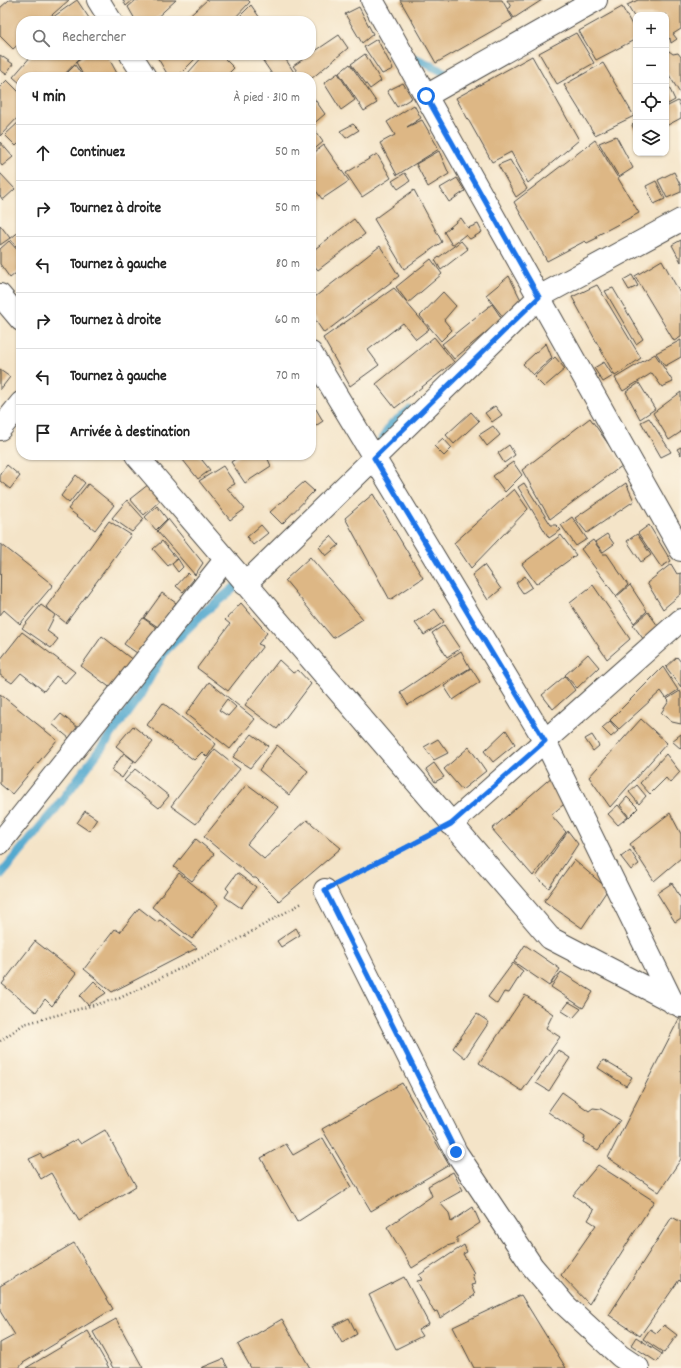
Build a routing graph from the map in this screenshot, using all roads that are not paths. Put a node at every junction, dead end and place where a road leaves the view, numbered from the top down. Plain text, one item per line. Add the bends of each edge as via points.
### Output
1 (98, 0) edge
2 (372, 0) edge
3 (596, 0) edge
4 (108, 16) edge
5 (134, 60) edge
6 (142, 72) edge
7 (426, 96) junction
8 (681, 220) edge
9 (0, 295) edge
10 (539, 297) junction
11 (16, 314) edge
12 (316, 361) edge
13 (16, 409) edge
14 (0, 429) edge
15 (374, 458) junction
16 (140, 460) edge
17 (681, 550) edge
18 (225, 560) junction
19 (245, 584) junction
20 (681, 620) edge
21 (545, 741) junction
22 (451, 824) junction
23 (0, 843) edge
24 (325, 890) road end
25 (677, 1004) edge
26 (638, 1368) edge

1 - 4 street
2 - 7 street
3 - 7 street
5 - 6 street
7 - 10 street
8 - 10 street
9 - 11 street
10 - 15 street
10 - 17 street
12 - 15 street
13 - 14 street
15 - 19 street
15 - 21 street
16 - 18 street
18 - 19 street
18 - 23 street
19 - 22 street
20 - 21 street
21 - 22 street
21 - 25 street
22 - 25 street via 550,938
24 - 26 street via 456,1152 532,1266 565,1305 620,1356

